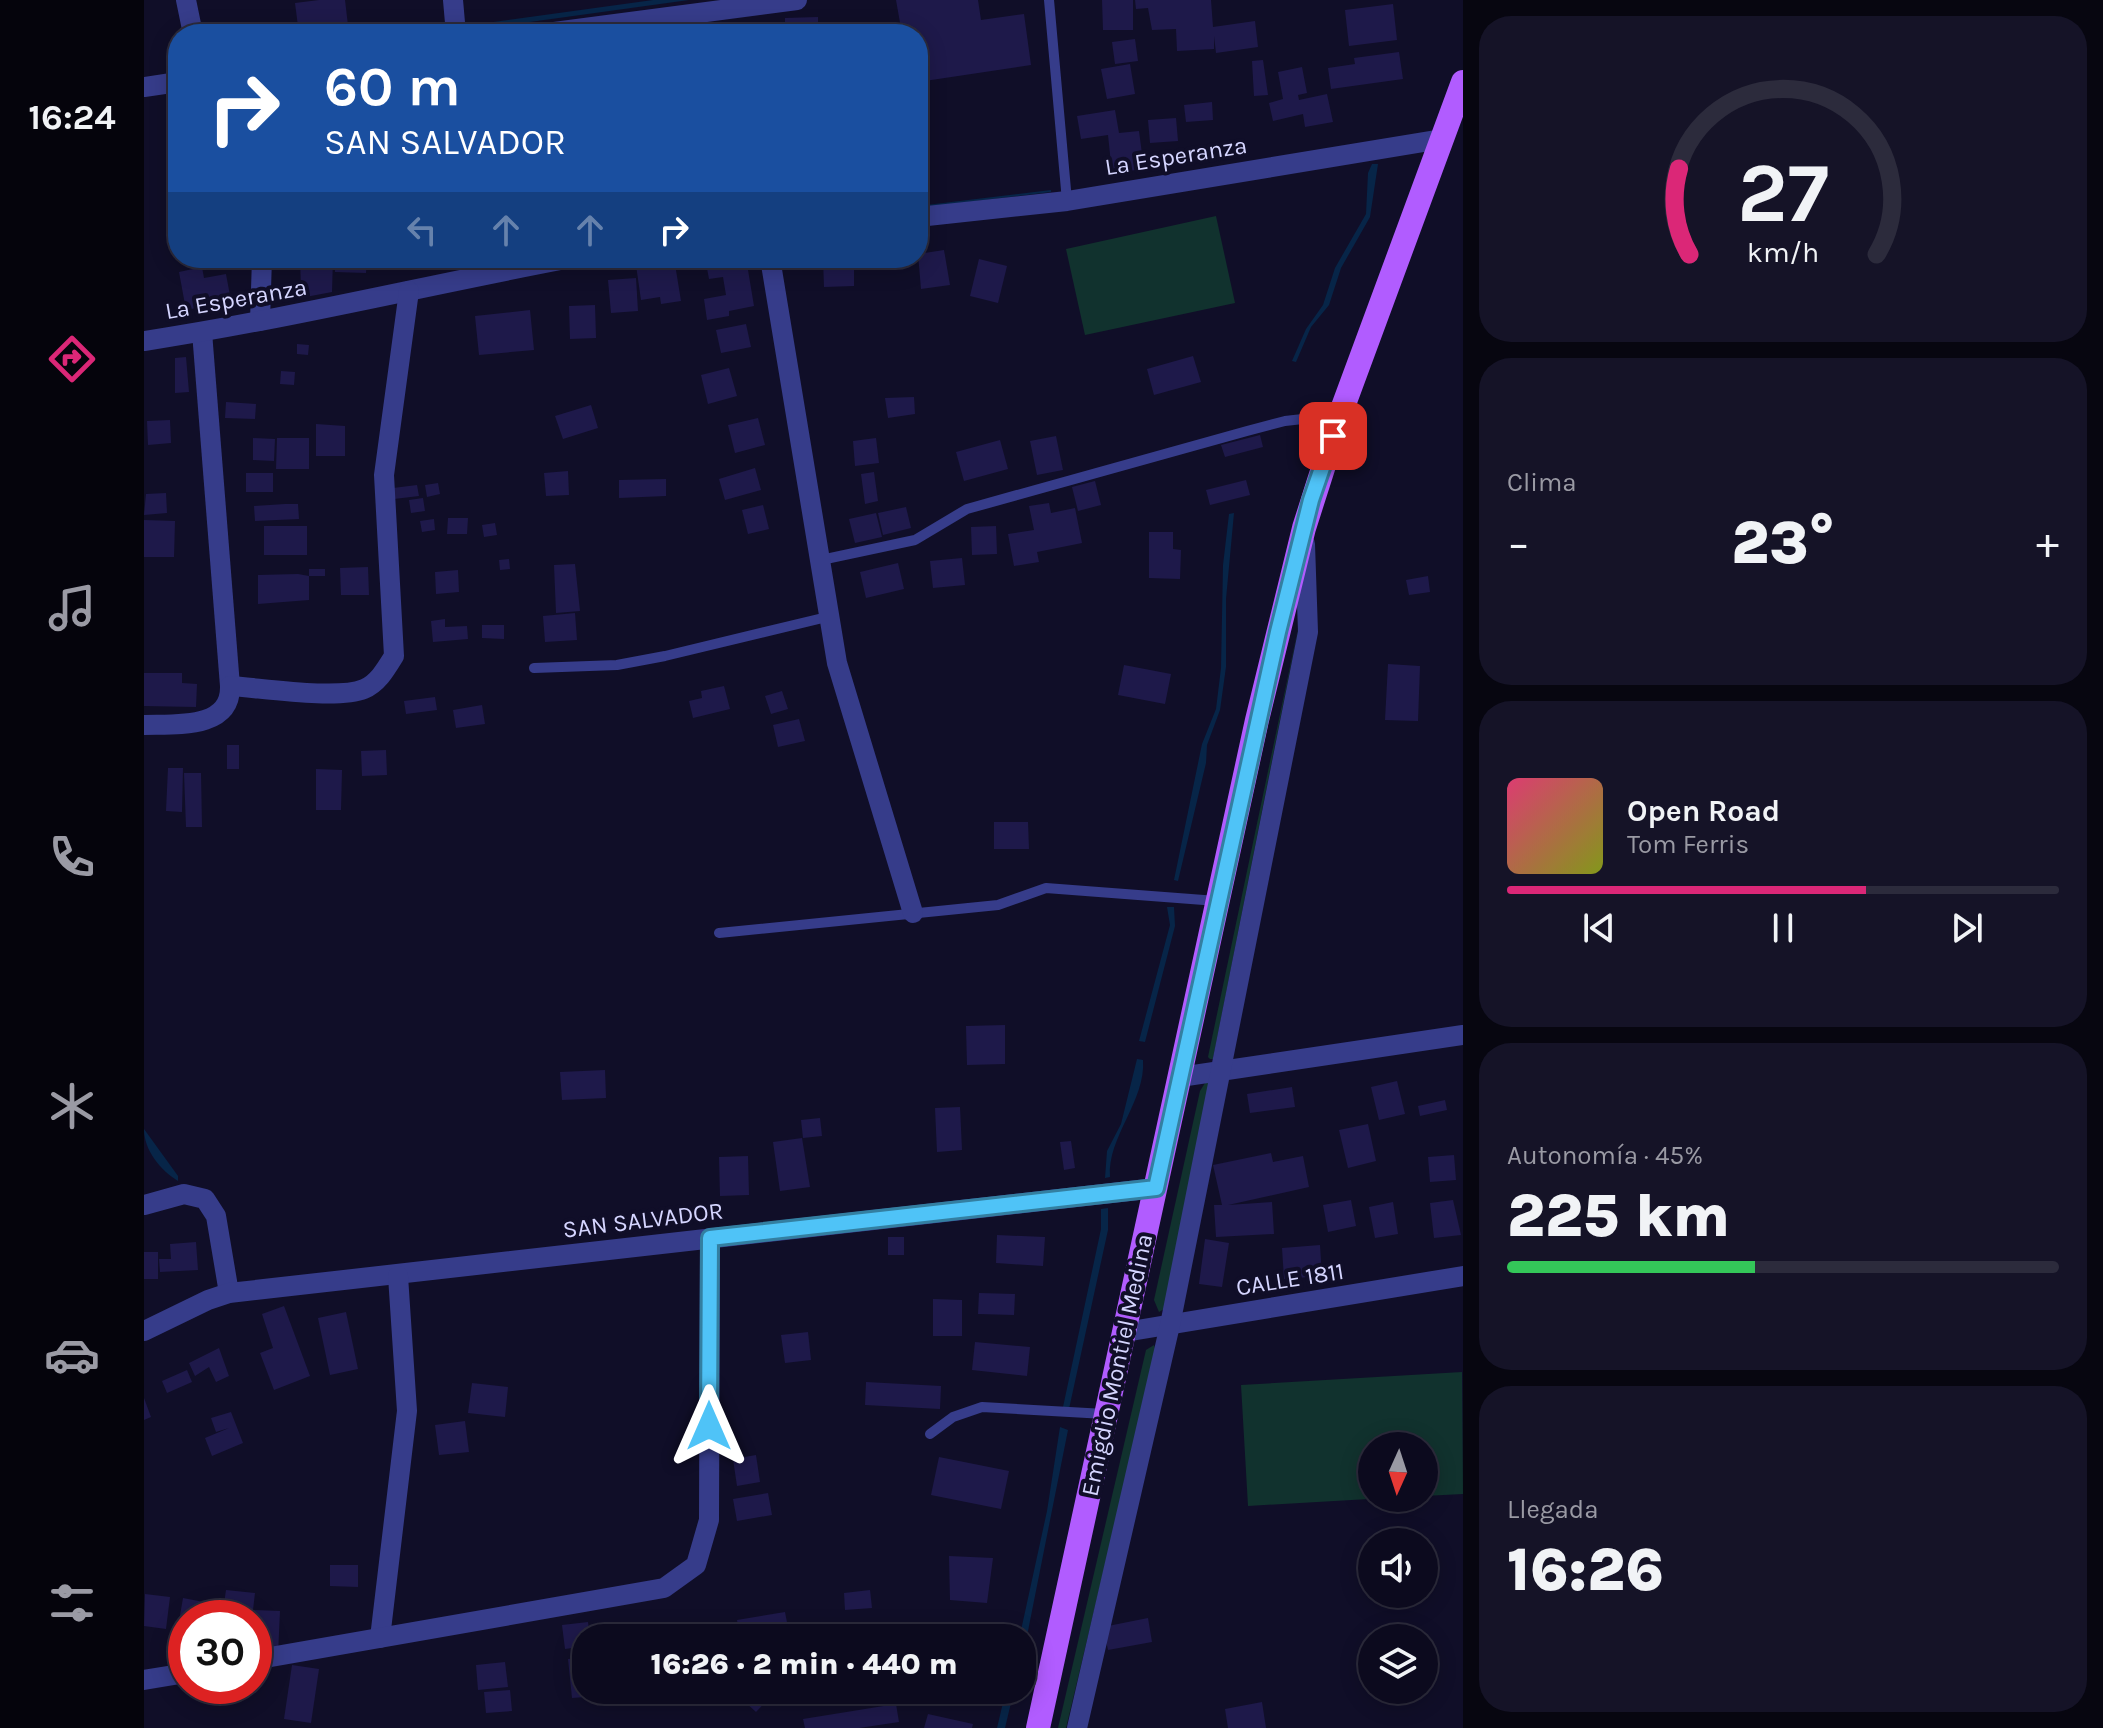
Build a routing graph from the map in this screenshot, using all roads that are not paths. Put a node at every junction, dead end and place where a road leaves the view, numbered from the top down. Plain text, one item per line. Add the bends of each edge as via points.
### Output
1 (186, 0) edge
2 (453, 0) edge
3 (797, 0) edge
4 (1049, 0) edge
5 (712, 6) edge
6 (191, 24) edge
7 (455, 24) edge
8 (636, 24) edge
9 (1463, 82) edge
10 (168, 83) edge
11 (144, 87) edge
12 (1442, 139) junction
13 (1067, 201) junction
14 (928, 216) edge
15 (262, 268) edge
16 (522, 268) edge
17 (772, 268) edge
18 (409, 291) junction
19 (260, 321) junction
20 (202, 332) junction
21 (144, 341) edge
22 (1340, 415) junction
23 (1304, 528) junction
24 (821, 560) junction
25 (827, 617) junction
26 (534, 668) dead end
27 (230, 686) junction
28 (144, 725) edge
29 (1219, 901) junction
30 (913, 913) junction
31 (719, 933) dead end
32 (1463, 1035) edge
33 (1222, 1071) junction
34 (1180, 1077) junction
35 (1156, 1188) junction
36 (144, 1205) edge
37 (710, 1238) junction
38 (398, 1276) junction
39 (1463, 1276) edge
40 (229, 1293) junction
41 (1170, 1325) junction
42 (144, 1331) edge
43 (1125, 1332) junction
44 (1107, 1414) junction
45 (930, 1434) dead end
46 (380, 1638) junction
47 (272, 1657) edge
48 (168, 1676) edge
49 (144, 1680) edge
50 (1038, 1728) edge
51 (1077, 1728) edge

1 - 6 street
2 - 7 street
3 - 5 street
4 - 13 lane
5 - 8 street
9 - 12 main road, Emigdio Montiel Medina
10 - 11 street
12 - 13 street, La Esperanza
12 - 22 main road, Emigdio Montiel Medina
13 - 14 street, La Esperanza
15 - 19 street
16 - 18 street, La Esperanza
17 - 24 street
18 - 19 street, La Esperanza
18 - 27 street via 384,475 394,656 382,676 365,689 342,693
19 - 20 street, La Esperanza
20 - 21 street, La Esperanza
20 - 27 street
22 - 23 main road, Emigdio Montiel Medina
22 - 24 lane via 1260,428 967,509 915,540
23 - 29 main road, Emigdio Montiel Medina
23 - 33 street via 1308,632
24 - 25 street
25 - 26 lane via 617,665
25 - 30 street
27 - 28 street via 219,715 205,721
29 - 30 lane via 1046,888 998,905
29 - 34 main road, Emigdio Montiel Medina
30 - 31 lane
32 - 33 street
33 - 34 street
33 - 41 street
34 - 35 main road, Emigdio Montiel Medina
35 - 37 street, SAN SALVADOR
35 - 43 main road, Emigdio Montiel Medina
36 - 40 street via 184,1194 205,1199 216,1216
37 - 38 street, SAN SALVADOR
37 - 46 street via 709,1520 696,1565 664,1588
38 - 40 street, SAN SALVADOR
38 - 46 street via 407,1411
39 - 41 street, CALLE 1811
40 - 42 street, SAN SALVADOR
41 - 43 street, CALLE 1811
41 - 51 street
43 - 44 main road, Emigdio Montiel Medina
44 - 45 lane via 982,1407 967,1410
44 - 50 main road, Emigdio Montiel Medina
46 - 47 street
48 - 49 street

